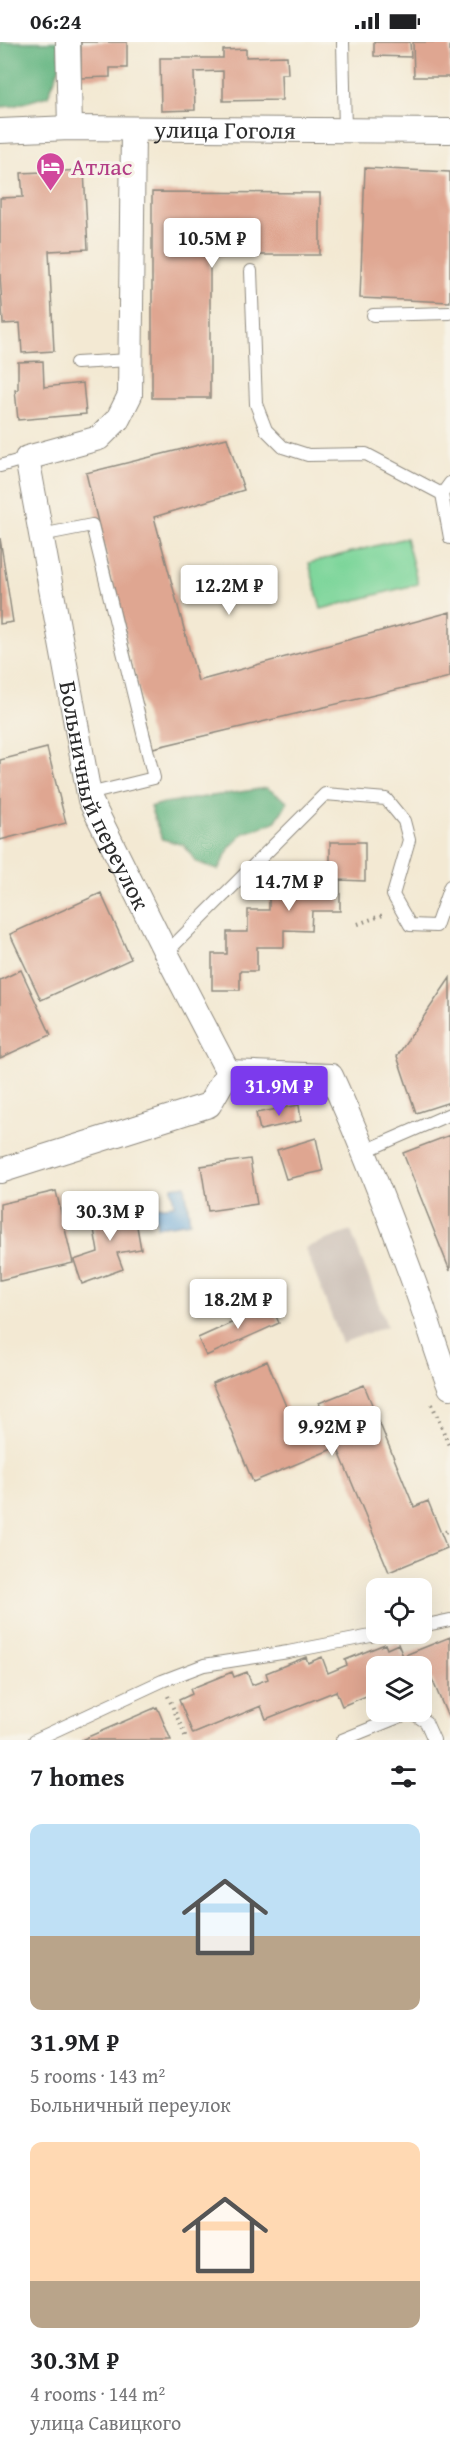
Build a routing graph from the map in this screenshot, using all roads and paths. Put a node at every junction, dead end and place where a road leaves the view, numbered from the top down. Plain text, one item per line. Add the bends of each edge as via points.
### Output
1 (68, 42) edge
2 (343, 42) edge
3 (70, 128) junction
4 (133, 130) junction
5 (345, 130) junction
6 (0, 131) edge
7 (450, 131) edge
8 (251, 271) dead end
9 (450, 313) edge
10 (373, 315) dead end
11 (130, 360) junction
12 (76, 363) dead end
13 (27, 458) junction
14 (0, 466) edge
15 (446, 489) edge
16 (41, 535) junction
17 (450, 538) edge
18 (89, 794) junction
19 (450, 886) edge
20 (401, 909) junction
21 (358, 924) dead end
22 (166, 953) junction
23 (228, 1072) junction
24 (450, 1114) edge
25 (363, 1152) junction
26 (6, 1164) edge
27 (450, 1387) edge
28 (450, 1620) edge
29 (432, 1624) edge
30 (366, 1637) edge
31 (162, 1681) junction
32 (35, 1740) edge
33 (187, 1740) edge
34 (342, 1740) edge
35 (434, 1740) edge

1 - 3 street
2 - 5 lane
3 - 4 street, улица Гоголя
3 - 6 street, улица Гоголя
4 - 5 street, улица Гоголя
4 - 11 street
5 - 7 street, улица Гоголя
8 - 15 lane via 256,404 266,429 283,447 308,455 366,454
9 - 10 lane
11 - 12 lane
11 - 13 street via 130,395 118,419 99,438
13 - 14 lane
13 - 16 street, Больничный переулок
15 - 17 lane
16 - 18 street, Больничный переулок
16 - 18 lane via 92,525 154,778
18 - 22 street, Больничный переулок
19 - 20 lane via 436,926 410,925
20 - 21 path
20 - 22 lane via 393,896 409,840 404,821 386,799 325,794
22 - 23 street, Больничный переулок
23 - 25 street via 331,1076
23 - 26 street via 209,1105
24 - 25 lane
25 - 27 street
28 - 29 lane
30 - 31 lane via 204,1665
31 - 32 lane
31 - 33 path
34 - 35 lane via 411,1712 426,1722

